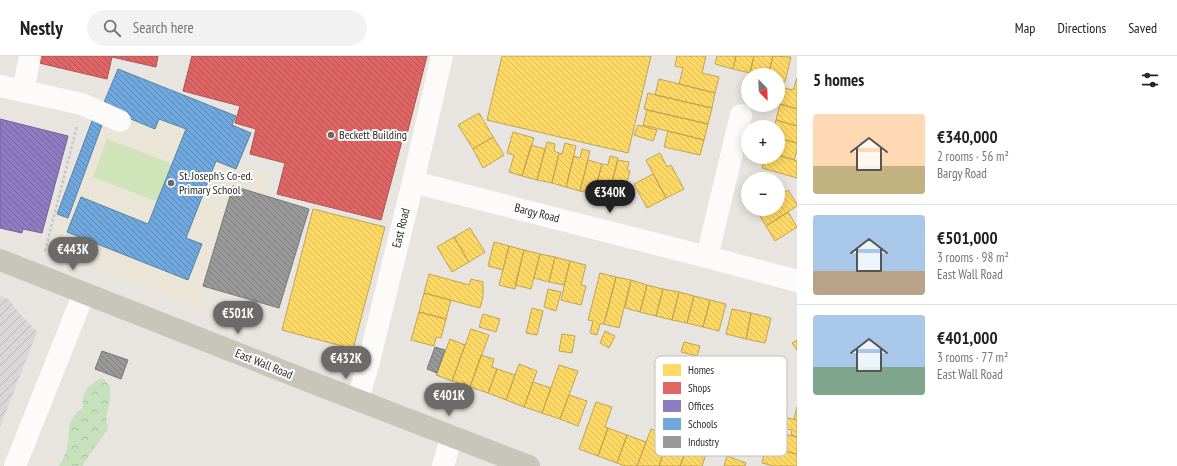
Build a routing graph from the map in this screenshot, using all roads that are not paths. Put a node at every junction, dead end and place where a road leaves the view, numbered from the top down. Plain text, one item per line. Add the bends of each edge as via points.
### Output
1 (30, 56) edge
2 (442, 56) edge
3 (0, 86) edge
4 (23, 91) junction
5 (740, 116) dead end
6 (120, 121) dead end
7 (413, 182) junction
8 (708, 257) junction
9 (0, 260) edge
10 (797, 281) edge
11 (84, 293) junction
12 (358, 399) junction
13 (452, 436) junction
14 (15, 466) edge
15 (443, 466) edge
16 (529, 466) edge

1 - 4 street
2 - 7 street, East Road
3 - 4 street
4 - 6 street via 82,104
5 - 8 street
7 - 8 street, Bargy Road
7 - 12 street, East Road
8 - 10 street, Bargy Road
9 - 11 main road, East Wall Road
11 - 12 main road, East Wall Road via 303,380
11 - 14 street
12 - 13 main road, East Wall Road
13 - 15 street
13 - 16 main road, East Wall Road

